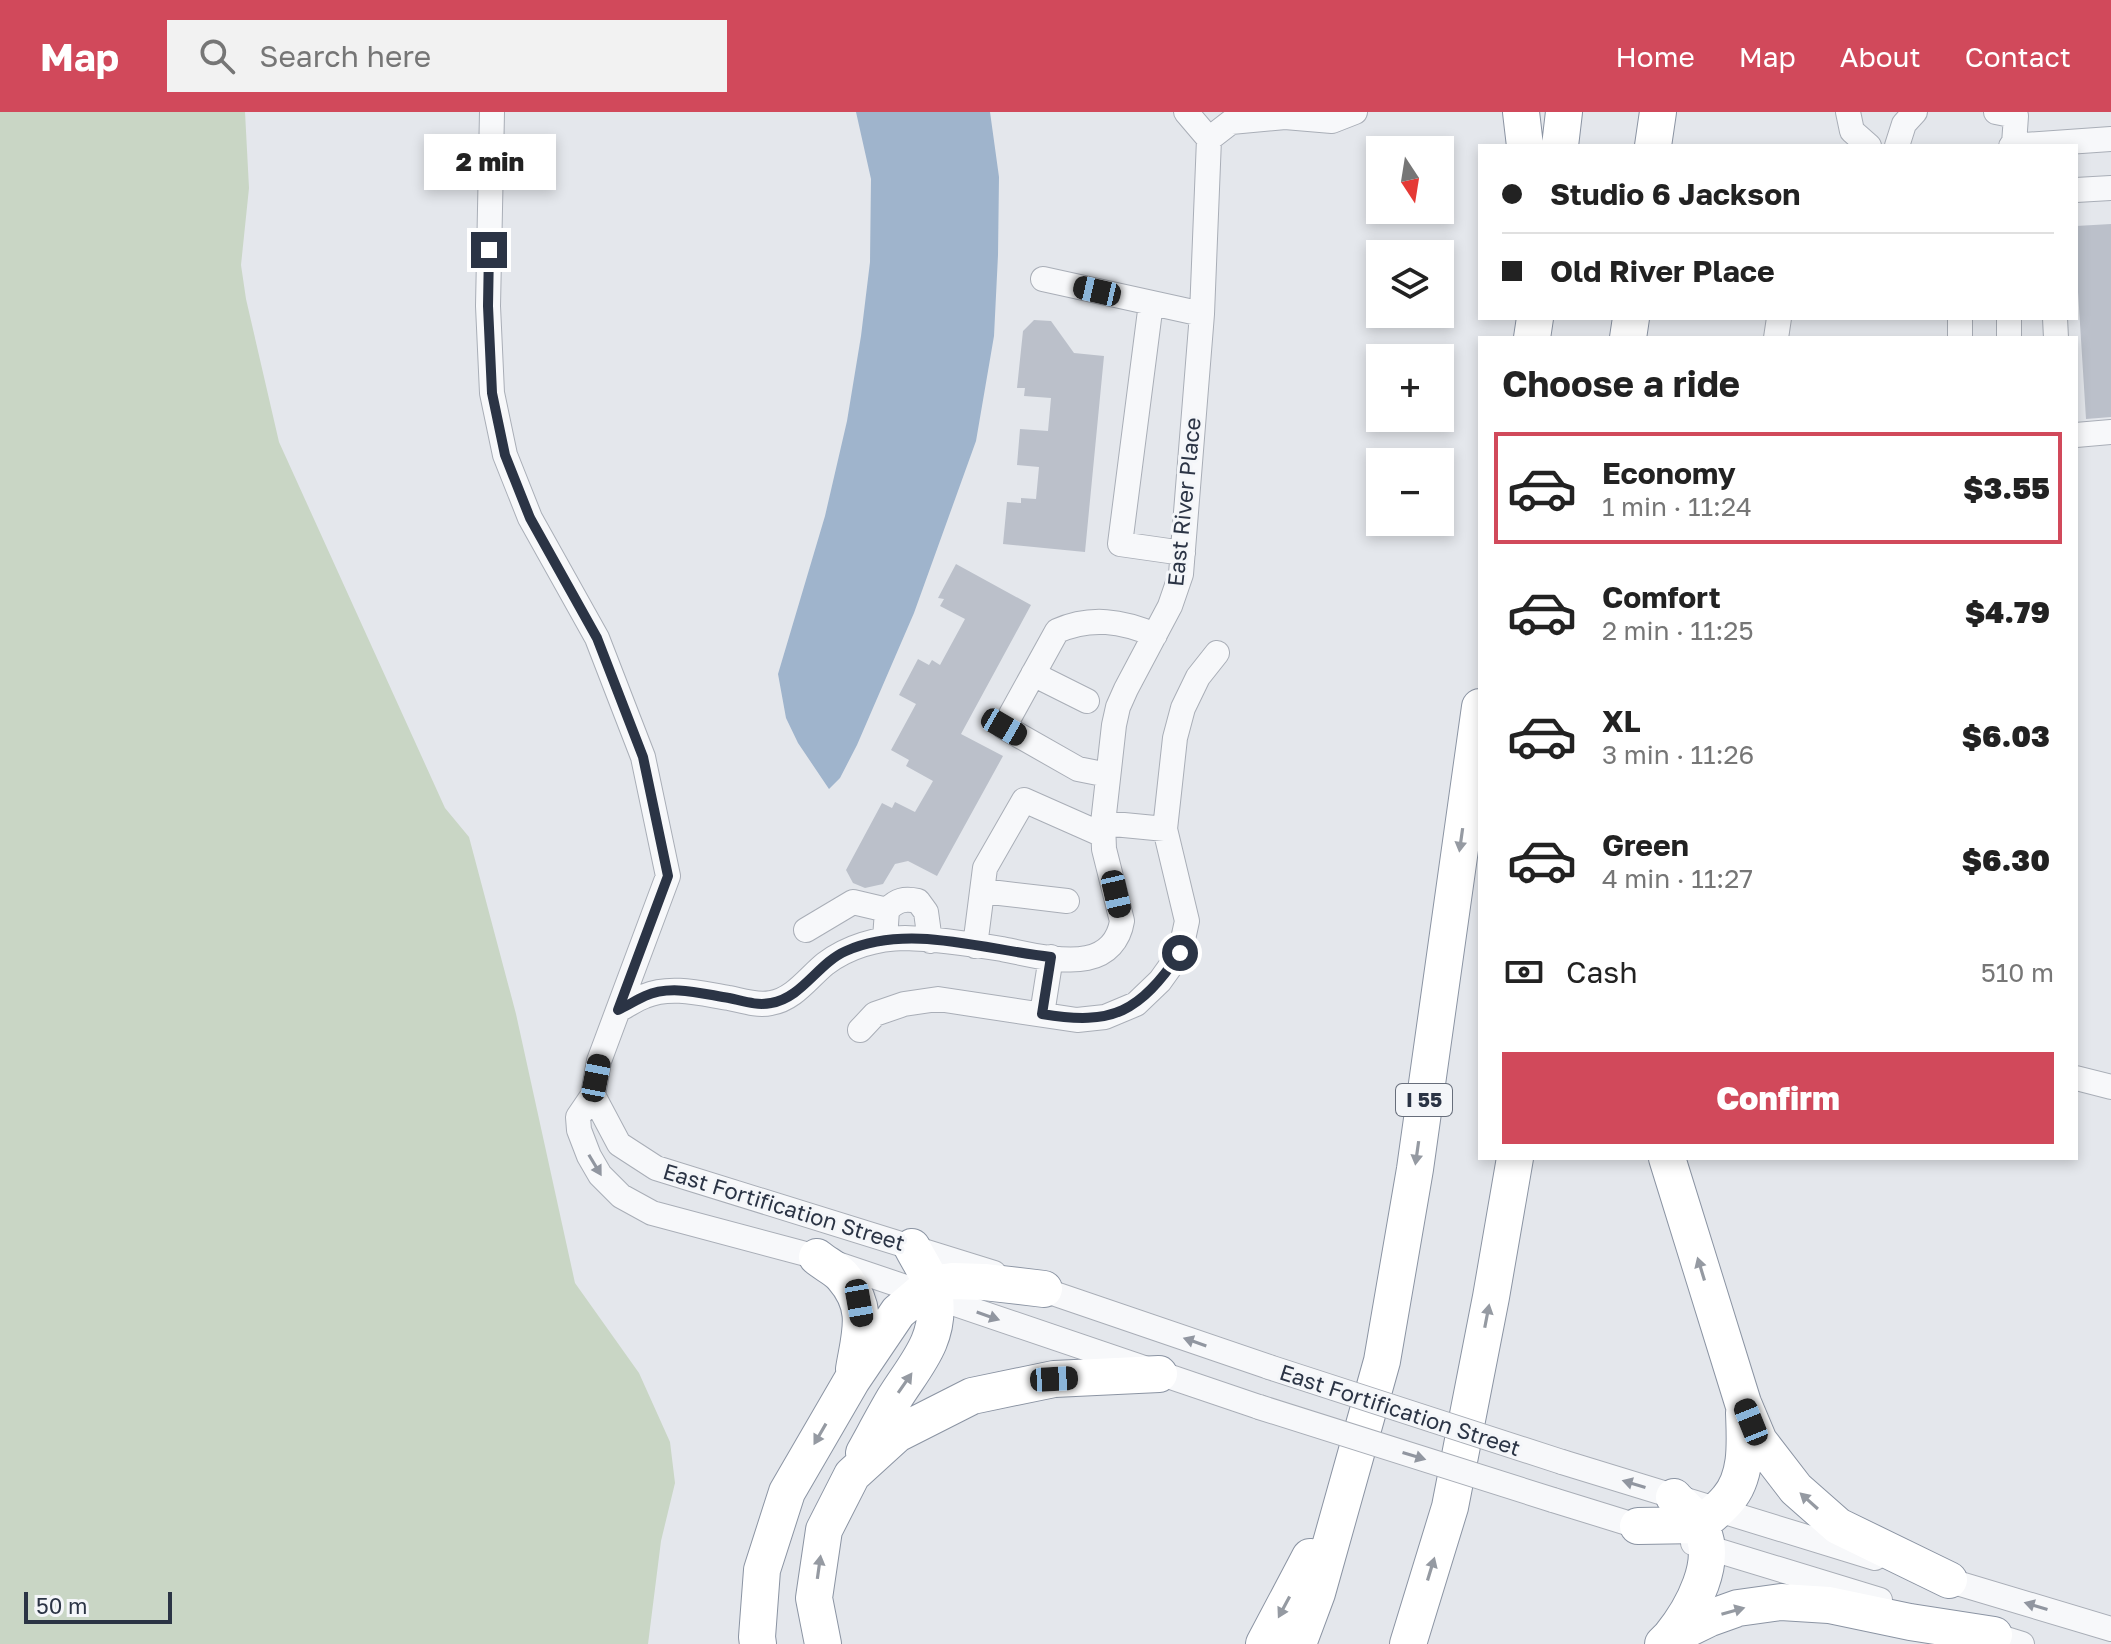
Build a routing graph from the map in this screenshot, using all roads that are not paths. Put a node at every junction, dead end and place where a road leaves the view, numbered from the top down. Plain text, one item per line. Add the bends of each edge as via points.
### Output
1 (492, 112) edge
2 (1186, 112) edge
3 (1355, 112) edge
4 (1521, 112) edge
5 (1564, 112) edge
6 (1658, 112) edge
7 (1848, 112) edge
8 (1915, 112) edge
9 (1996, 112) edge
10 (1209, 139) junction
11 (2111, 139) edge
12 (1525, 144) edge
13 (1560, 144) edge
14 (1653, 144) edge
15 (1867, 144) edge
16 (1898, 144) edge
17 (2012, 144) edge
18 (2028, 144) edge
19 (2111, 188) edge
20 (2078, 190) edge
21 (1043, 279) dead end
22 (1151, 303) junction
23 (1202, 314) junction
24 (2111, 432) edge
25 (2078, 435) edge
26 (1183, 553) junction
27 (1155, 635) junction
28 (1217, 653) dead end
29 (1033, 674) junction
30 (1087, 701) dead end
31 (1478, 721) edge
32 (1108, 775) junction
33 (1103, 829) junction
34 (1165, 829) junction
35 (982, 891) junction
36 (1067, 901) dead end
37 (887, 910) junction
38 (806, 930) dead end
39 (885, 939) junction
40 (930, 941) junction
41 (975, 946) junction
42 (1051, 957) junction
43 (618, 1010) junction
44 (1042, 1014) junction
45 (860, 1030) dead end
46 (2078, 1079) edge
47 (2111, 1087) edge
48 (593, 1095) junction
49 (1515, 1160) edge
50 (1668, 1160) edge
51 (912, 1247) junction
52 (817, 1257) junction
53 (1044, 1289) junction
54 (928, 1291) junction
55 (1159, 1374) junction
56 (852, 1380) junction
57 (1743, 1403) junction
58 (852, 1475) junction
59 (1346, 1488) junction
60 (1674, 1497) joint
61 (1638, 1526) joint
62 (1708, 1527) junction
63 (1949, 1580) junction
64 (2111, 1629) edge
65 (2008, 1640) edge
66 (1666, 1641) edge
67 (758, 1644) edge
68 (823, 1644) edge
69 (1264, 1644) edge
70 (1298, 1644) edge
71 (1408, 1644) edge

1 - 43 street via 488,306 492,393 505,455 530,518 603,652 643,757 668,876
2 - 10 street
3 - 10 street via 1332,121 1285,117 1231,122
4 - 12 highway
5 - 13 highway
6 - 14 highway
7 - 15 street via 1852,131
8 - 16 street
9 - 17 street via 2016,116
10 - 23 street, East River Place
11 - 18 street
19 - 20 street
21 - 22 street
22 - 23 street
22 - 26 street via 1120,544
23 - 26 street, East River Place
24 - 25 street
26 - 27 street, East River Place via 1177,590
27 - 29 street via 1101,620 1072,624 1057,631
27 - 32 street, East River Place via 1118,707
28 - 34 street via 1183,708
29 - 30 street
29 - 32 street via 1004,727 1078,769
31 -> 59 highway, I 55 via 1385,1346
32 - 33 street, East River Place
33 - 34 street
33 - 35 street via 1024,800 985,868
33 - 42 street, East River Place via 1120,933 1113,944 1087,958
34 - 44 street via 1187,921 1180,953 1136,1004 1105,1017 1077,1020
35 - 36 street
35 - 41 street
37 - 38 street via 853,902
37 - 39 street
37 - 40 street via 897,901 918,901 926,912
39 - 40 street, East River Place
39 - 43 street, East River Place via 844,952 775,1003 668,990
40 - 41 street, East River Place
41 - 42 street, East River Place
42 - 44 street
43 - 48 street
44 - 45 street via 938,999 875,1014
46 - 47 street
48 - 51 street, East Fortification Street via 619,1144 656,1168
48 -> 52 street, East Fortification Street via 578,1117 579,1130 600,1175 621,1196 652,1213
71 -> 49 highway via 1450,1507
57 -> 50 highway
51 - 53 street, East Fortification Street
51 - 54 highway
52 - 54 street, East Fortification Street
52 - 56 highway via 843,1276 859,1303 863,1322
53 - 54 highway via 952,1281
60 -> 53 street, East Fortification Street, bridge
54 -> 55 street, East Fortification Street
54 - 56 highway via 898,1312
58 -> 54 highway via 922,1358 933,1329
55 - 58 highway via 1054,1379 972,1396 897,1434
55 -> 61 street, East Fortification Street, bridge
56 -> 67 highway via 787,1492 762,1570
57 - 62 highway via 1745,1456 1740,1477
63 -> 57 highway via 1838,1526 1796,1489 1759,1441
68 -> 58 highway via 814,1598 824,1530
59 -> 69 highway
59 - 70 highway, I 55
60 - 62 highway
61 - 62 highway
62 - 63 street
62 - 65 street
62 - 66 highway via 1700,1586 1685,1618
64 -> 63 street
66 -> 65 highway via 1738,1608 1781,1602 1829,1605

